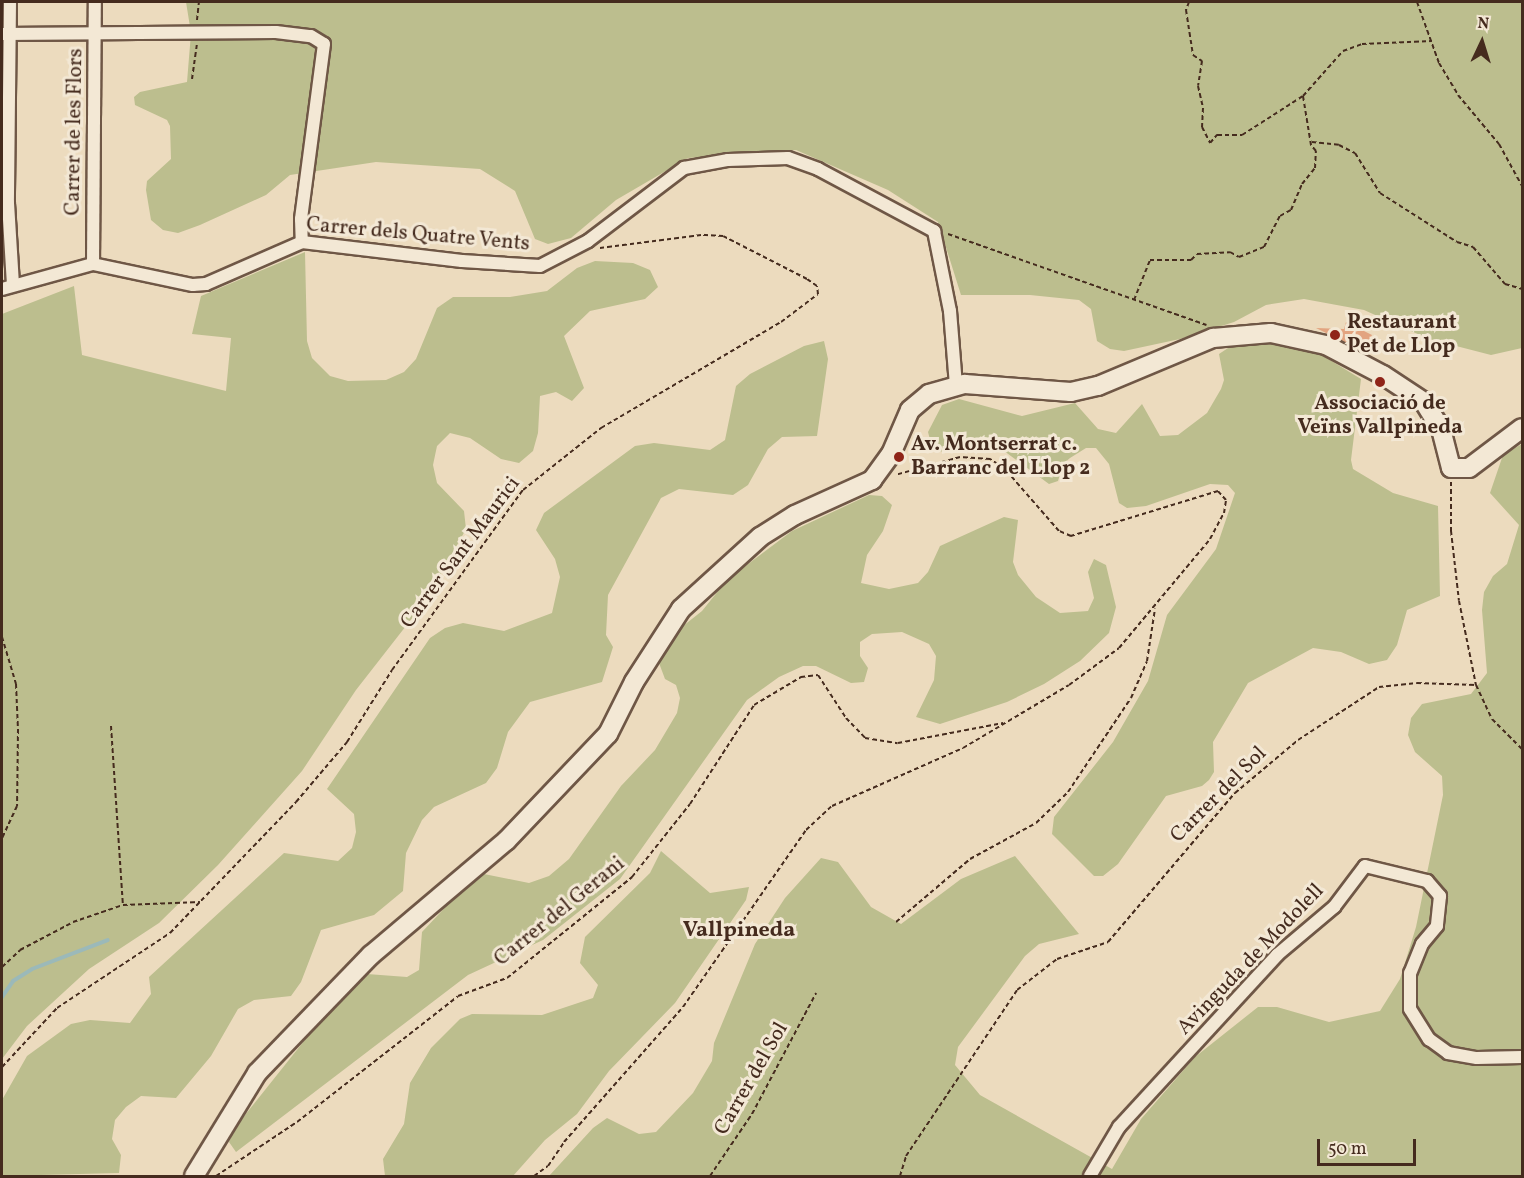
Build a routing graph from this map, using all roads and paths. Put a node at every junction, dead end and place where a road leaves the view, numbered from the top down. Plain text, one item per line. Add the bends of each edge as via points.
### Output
1 (10, 2) edge
2 (95, 2) edge
3 (1189, 2) edge
4 (1417, 2) edge
5 (95, 33) junction
6 (6, 34) edge
7 (1432, 41) junction
8 (1303, 96) junction
9 (1312, 142) junction
10 (1522, 186) edge
11 (934, 231) junction
12 (588, 241) junction
13 (302, 242) junction
14 (93, 264) junction
15 (7, 287) edge
16 (1522, 289) edge
17 (1134, 300) junction
18 (1238, 333) junction
19 (956, 386) junction
20 (1522, 428) edge
21 (1451, 468) junction
22 (872, 480) junction
23 (1155, 609) junction
24 (2, 637) edge
25 (1476, 685) junction
26 (1005, 723) junction
27 (111, 726) dead end
28 (1522, 749) edge
29 (2, 838) edge
30 (200, 902) junction
31 (123, 905) junction
32 (896, 922) dead end
33 (1522, 934) edge
34 (1522, 952) edge
35 (2, 967) edge
36 (816, 993) dead end
37 (1522, 1057) edge
38 (2, 1067) edge
39 (194, 1176) edge
40 (216, 1176) edge
41 (534, 1176) edge
42 (710, 1176) edge
43 (900, 1176) edge
44 (1090, 1176) edge

1 - 6 street
2 - 5 street, Carrer de les Flors
3 - 8 path via 1186,10 1193,55 1202,61 1198,86 1202,127 1210,143 1217,135 1242,135
4 - 7 path
5 - 6 street
5 - 13 street via 276,32 311,36 324,44 301,219
5 - 14 street, Carrer de les Flors
6 - 15 street
7 - 8 path via 1362,44 1343,51
7 - 10 path via 1439,63 1458,95 1499,144
8 - 9 path
9 - 16 path via 1339,145 1355,153 1380,193 1457,242 1473,247 1505,284
9 - 17 path via 1316,151 1313,171 1302,184 1291,210 1280,216 1264,247 1239,257 1230,252 1197,254 1191,260 1150,260
11 - 12 street, Carrer dels Quatre Vents via 818,169 775,158 684,168
11 - 17 path
11 - 19 street via 950,311
12 - 13 street, Carrer dels Quatre Vents via 553,262 524,266
12 - 30 path, Carrer Sant Maurici via 609,249 701,235 723,236 807,279 817,286 818,294 781,322 601,428 523,490 392,670 347,742
13 - 14 street, Carrer dels Quatre Vents via 206,284 193,285
14 - 15 street, Carrer dels Quatre Vents
17 - 18 path
18 - 19 street via 1213,338 1098,386 1071,392
18 - 21 street via 1305,338 1383,375 1424,402 1434,414
19 - 22 street via 917,402 891,454
20 - 21 street via 1468,468
21 - 25 path via 1456,578
22 - 23 path via 960,457 990,459 1004,468 1059,531 1071,536 1218,491 1226,500 1224,513 1210,539
22 - 39 street via 795,515 760,537 681,609 634,682 608,734 506,841 371,955 256,1073
23 - 26 path via 1119,648 1069,685
23 - 32 path via 1147,661 1131,698 1068,792 1036,823 970,859
24 - 29 path via 16,684 18,729 17,806
25 - 28 path via 1492,719
25 - 43 path, Carrer del Sol via 1417,683 1379,687 1298,740 1235,793 1108,942 1057,959 1017,990 906,1156
26 - 40 path, Carrer del Gerani via 898,742 865,738 846,718 819,675 801,677 754,705 690,804 632,877 507,978 458,996 297,1122
26 - 41 path via 963,748 832,806 806,830 683,1007 564,1142 548,1166
27 - 31 path
30 - 31 path
30 - 38 path, Carrer Sant Maurici via 170,933 57,1008
31 - 35 path via 64,927 20,950
33 - 34 path
36 - 42 path, Carrer del Sol via 752,1114
37 - 44 street, Avinguda de Modolell via 1477,1059 1448,1053 1429,1039 1410,1008 1410,973 1422,944 1437,926 1440,896 1427,882 1365,866 1334,907 1277,955 1119,1127

